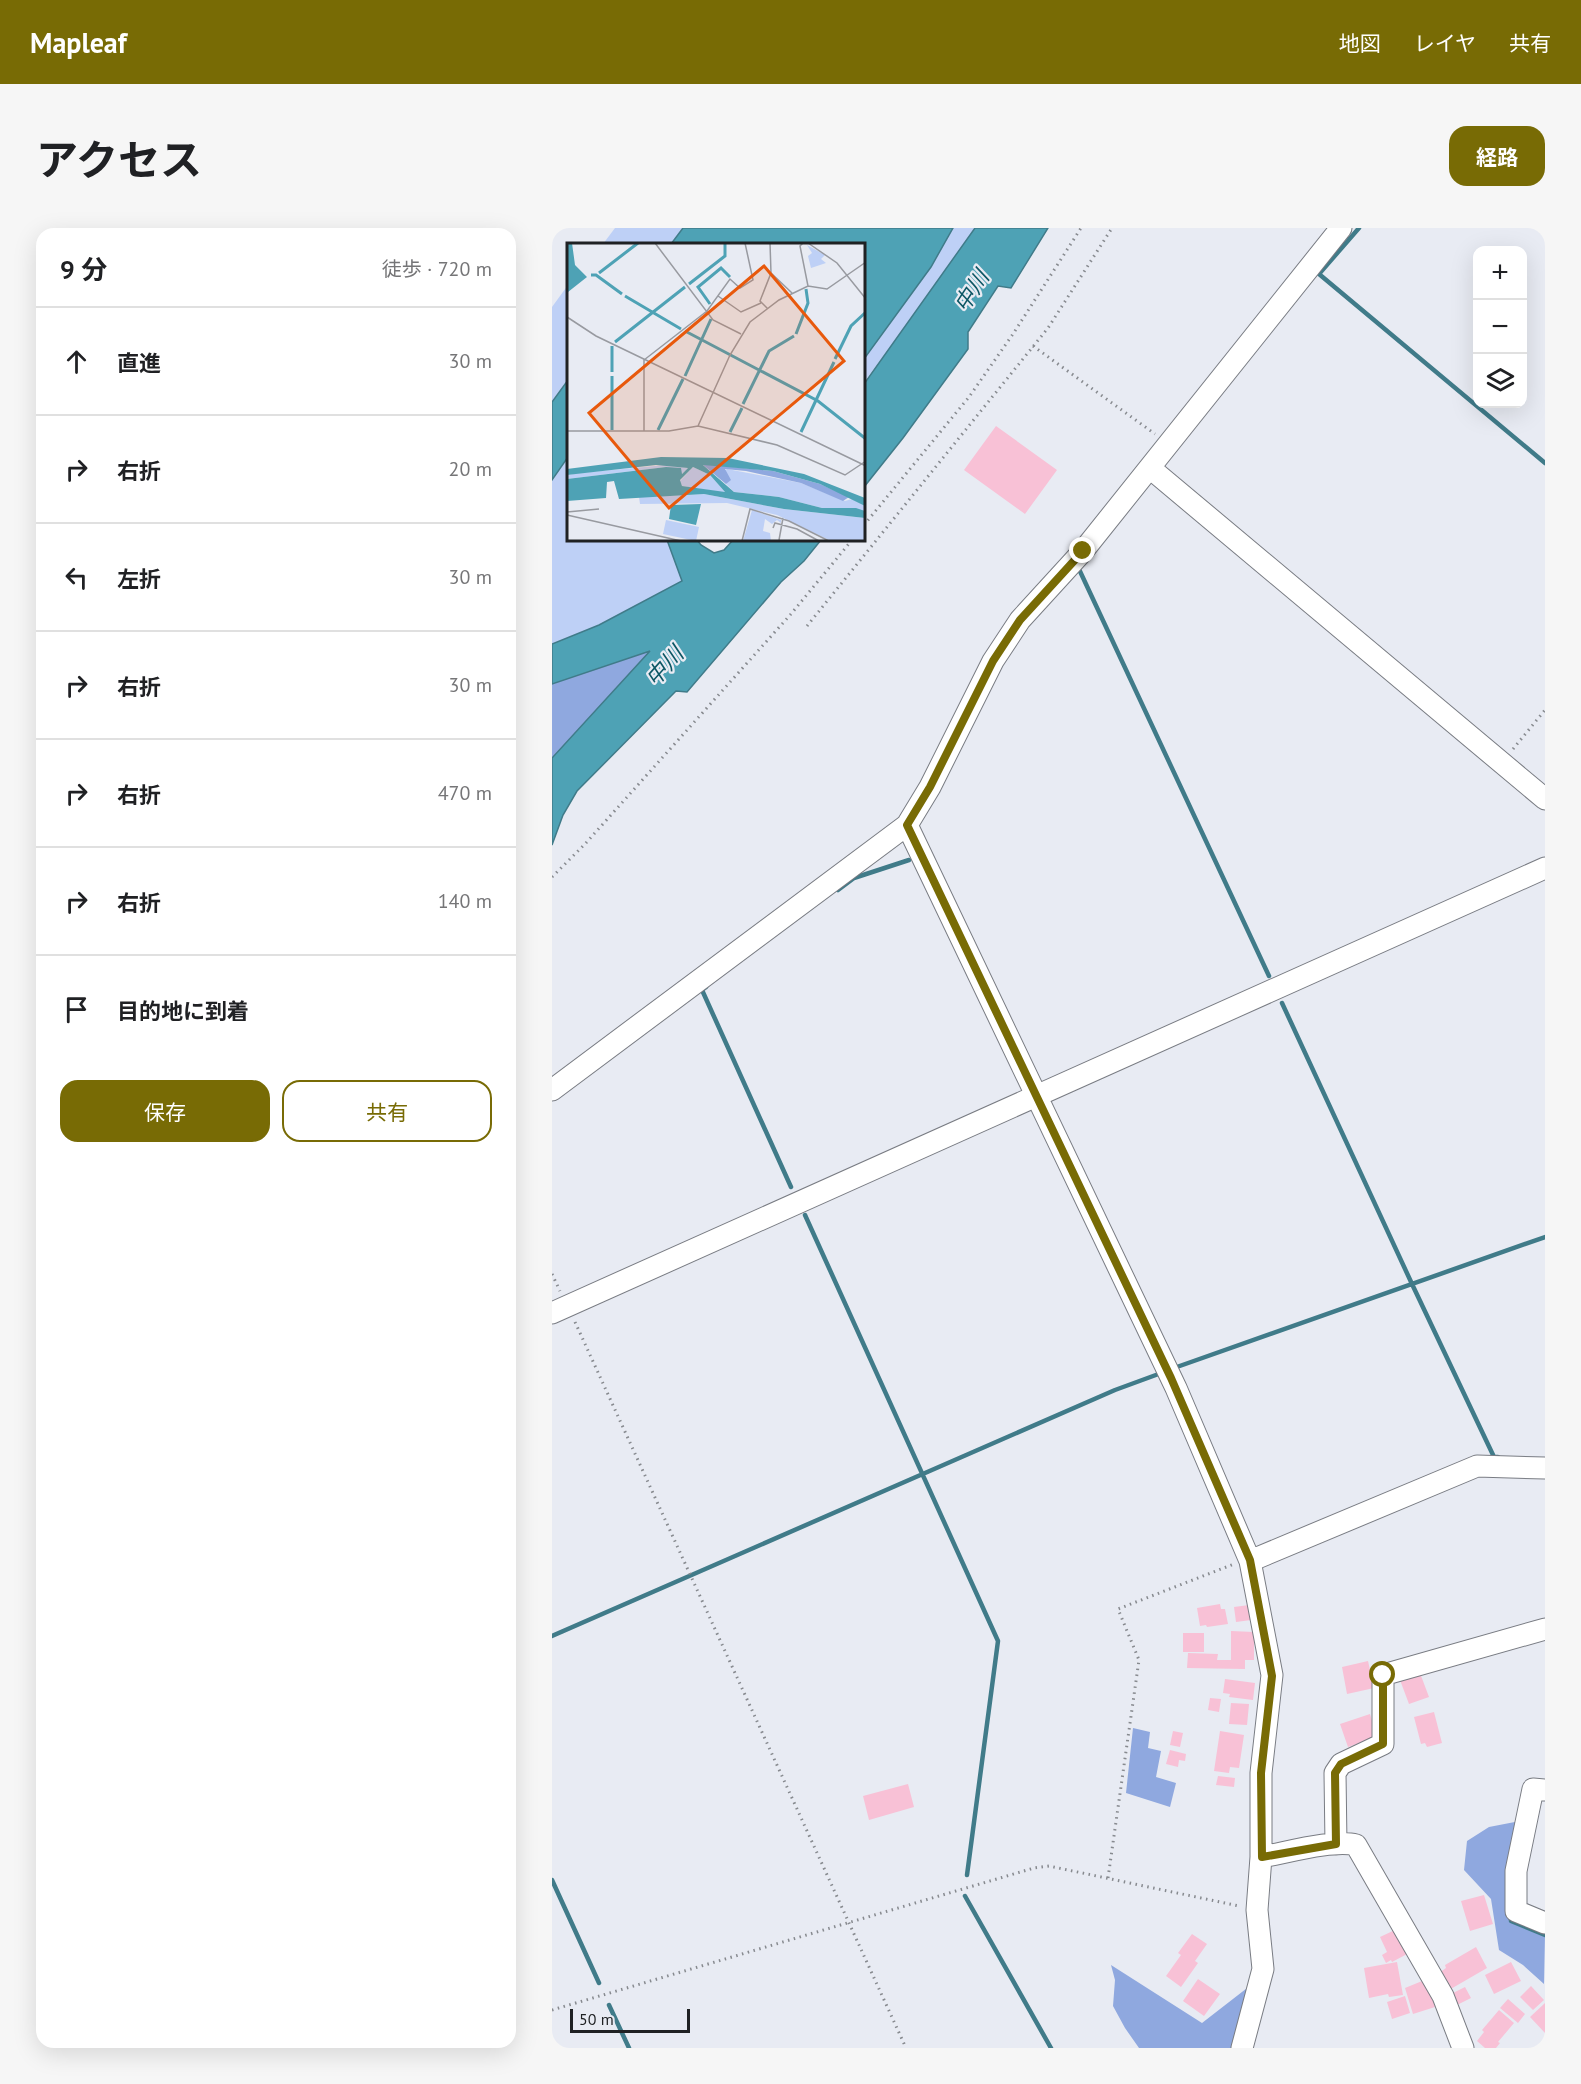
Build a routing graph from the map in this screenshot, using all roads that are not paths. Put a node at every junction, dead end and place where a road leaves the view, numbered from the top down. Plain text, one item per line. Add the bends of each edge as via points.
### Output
1 (1341, 228) edge
2 (1150, 468) junction
3 (1545, 799) edge
4 (907, 825) junction
5 (1545, 868) edge
6 (552, 1090) edge
7 (1037, 1096) junction
8 (560, 1309) edge
9 (1545, 1468) edge
10 (1250, 1560) junction
11 (1545, 1629) edge
12 (1545, 1790) edge
13 (1336, 1844) junction
14 (1262, 1857) junction
15 (1545, 1923) edge
16 (1242, 2048) edge
17 (1463, 2048) edge

1 - 2 street
2 - 3 street
2 - 4 street via 1083,551 1020,620 993,661
4 - 6 street
4 - 7 street
5 - 7 street
7 - 8 street
7 - 10 street via 1168,1371
9 - 10 street via 1478,1466
10 - 14 street via 1272,1676 1261,1773
11 - 13 street via 1383,1675 1383,1744 1341,1764 1335,1773
12 - 15 street via 1533,1789 1516,1871 1516,1911
13 - 14 street
13 - 17 street via 1356,1845 1443,1996
14 - 16 street via 1257,1910 1263,1969

